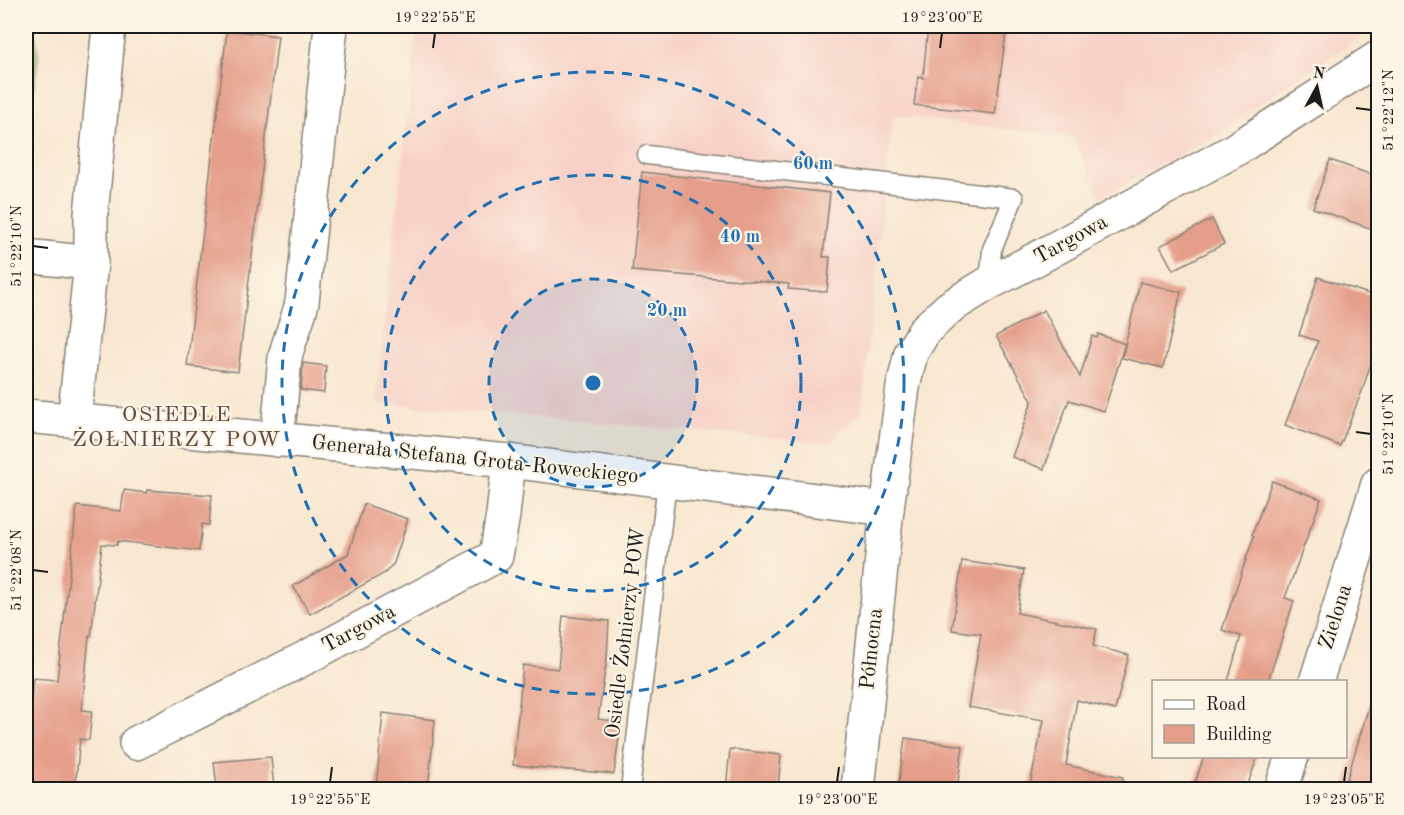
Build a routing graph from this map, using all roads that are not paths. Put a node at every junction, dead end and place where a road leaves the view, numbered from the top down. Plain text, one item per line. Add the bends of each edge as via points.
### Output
1 (110, 26) edge
2 (331, 26) edge
3 (1378, 58) edge
4 (647, 155) dead end
5 (26, 256) edge
6 (91, 263) junction
7 (989, 283) junction
8 (26, 416) edge
9 (74, 420) junction
10 (277, 440) junction
11 (509, 461) junction
12 (667, 482) junction
13 (1378, 484) edge
14 (887, 509) junction
15 (1316, 680) edge
16 (136, 743) dead end
17 (1291, 758) edge
18 (630, 789) edge
19 (858, 789) edge
20 (1281, 789) edge

1 - 6 street
2 - 10 street via 302,302 287,345
3 - 7 street, Targowa via 1233,151
4 - 7 lane via 1014,198 992,249
5 - 6 street
6 - 9 street
7 - 14 street, Targowa via 950,307 925,330 910,353
8 - 9 street, Generała Stefana Grota-Roweckiego
9 - 10 street, Generała Stefana Grota-Roweckiego
10 - 11 street, Generała Stefana Grota-Roweckiego
11 - 12 street, Generała Stefana Grota-Roweckiego
11 - 16 street, Targowa via 496,556
12 - 14 street, Generała Stefana Grota-Roweckiego
12 - 18 lane, Osiedle Żołnierzy POW
13 - 15 street, Zielona
14 - 19 street, Północna
17 - 20 street

